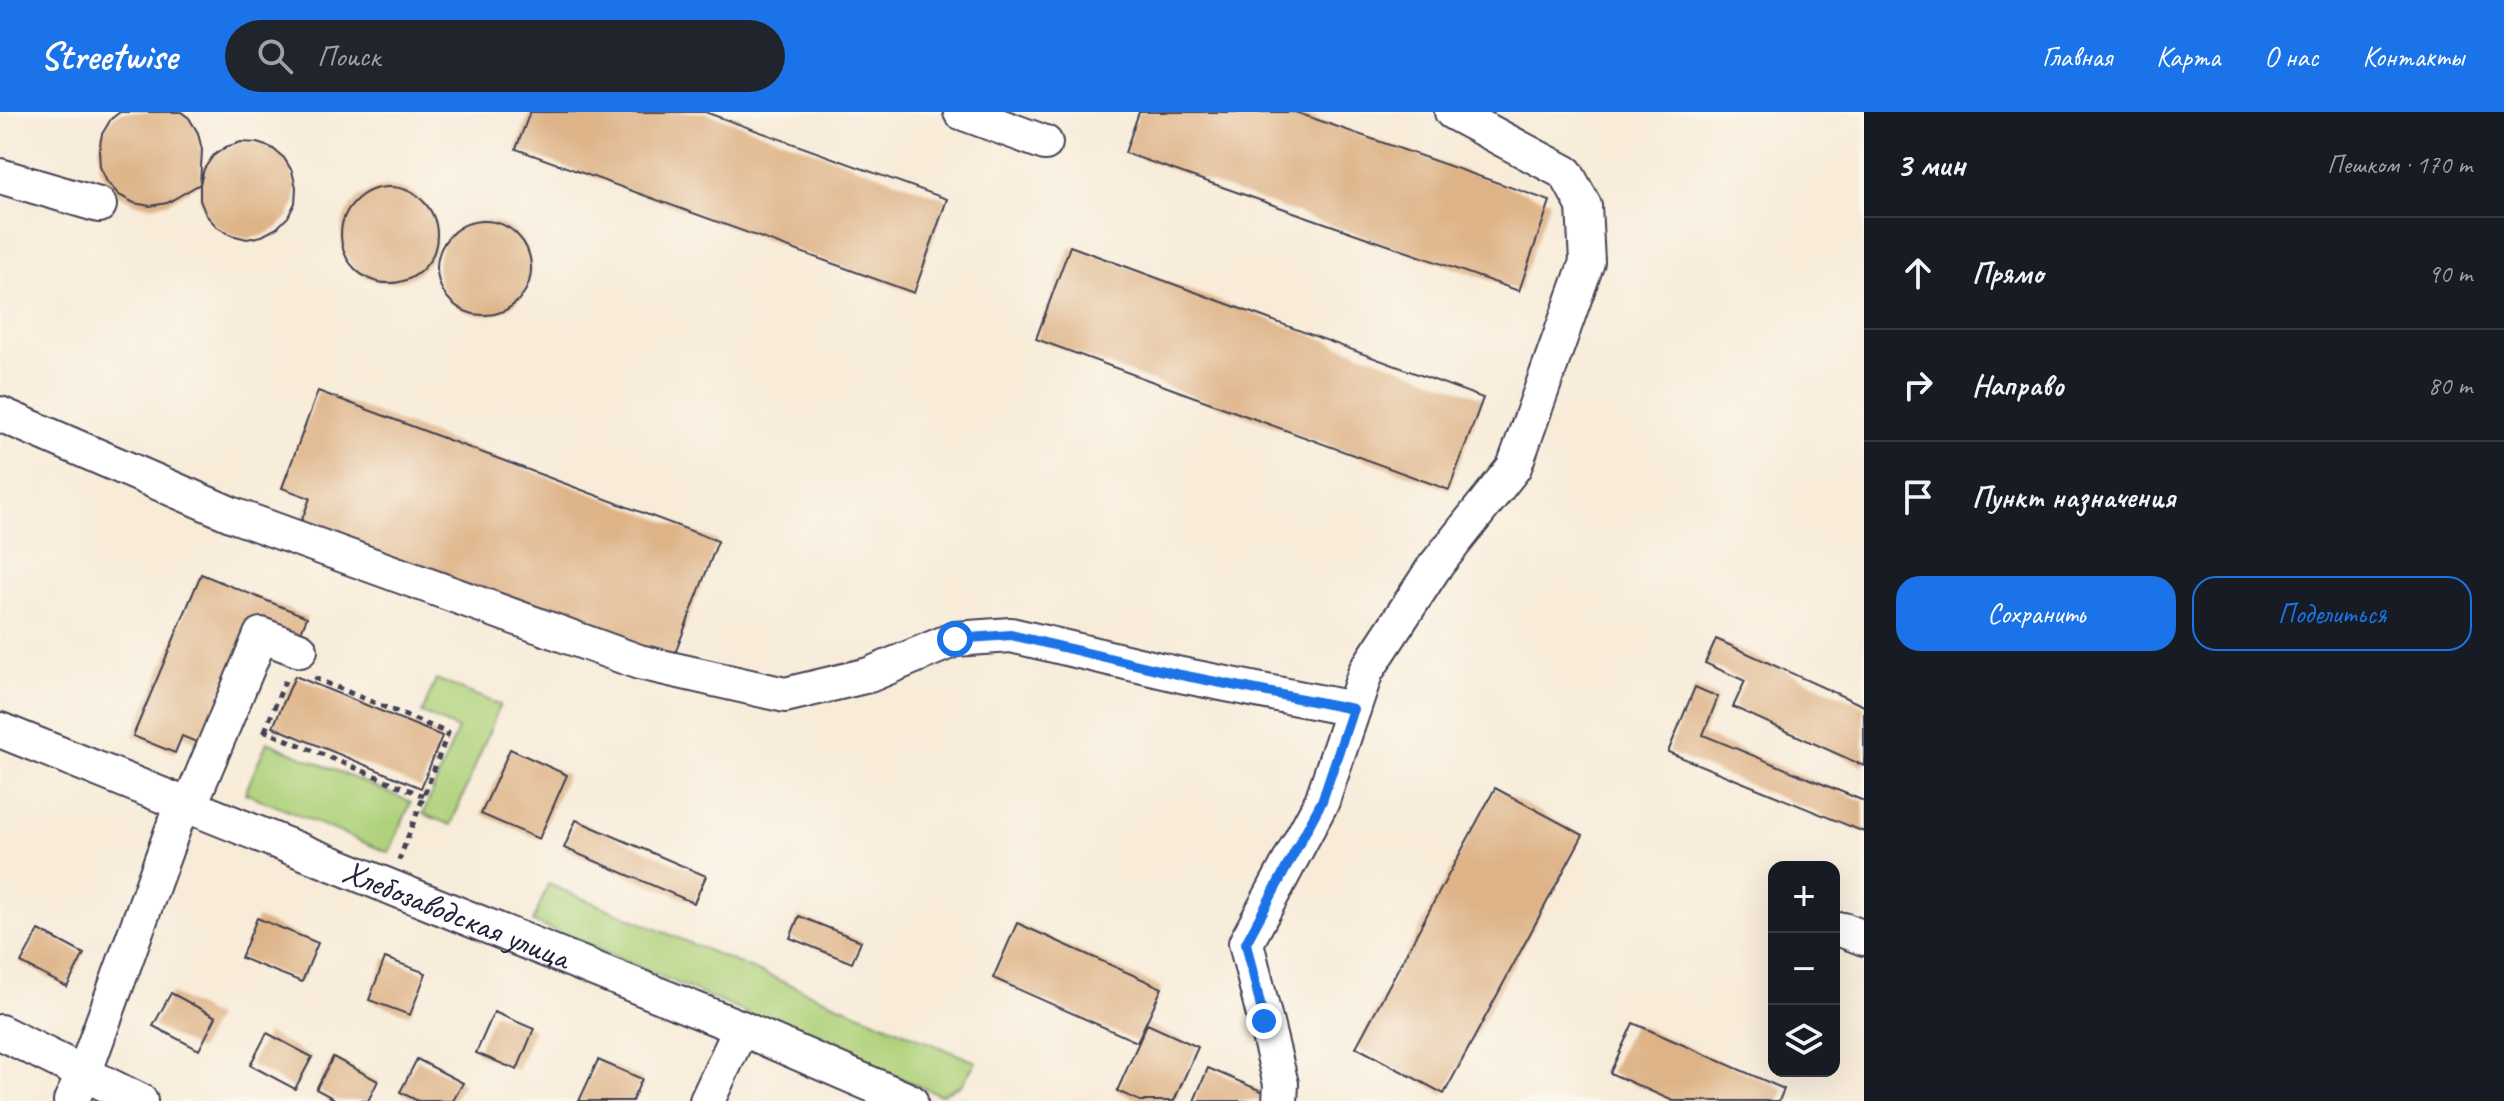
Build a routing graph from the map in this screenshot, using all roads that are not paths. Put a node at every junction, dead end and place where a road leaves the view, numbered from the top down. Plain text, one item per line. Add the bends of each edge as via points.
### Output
1 (961, 112) edge
2 (1452, 112) edge
3 (1045, 143) dead end
4 (0, 176) edge
5 (99, 205) dead end
6 (0, 414) edge
7 (298, 664) road end
8 (1353, 709) junction
9 (0, 730) edge
10 (185, 806) junction
11 (741, 1028) junction
12 (0, 1032) edge
13 (78, 1087) edge
14 (140, 1101) edge
15 (707, 1101) edge
16 (910, 1101) edge
17 (1280, 1101) edge

1 - 3 street
2 - 8 street via 1566,173 1584,206 1587,262 1514,467 1433,569 1366,671
4 - 5 street
6 - 8 street via 233,515 625,657 785,695 869,675 955,639 1011,635
7 - 10 street via 261,635
8 - 17 street via 1322,801 1246,943 1281,1084
9 - 10 street, Хлебозаводская улица
10 - 11 street, Хлебозаводская улица
10 - 13 street
11 - 15 street
11 - 16 street, Хлебозаводская улица
12 - 13 street
13 - 14 street

